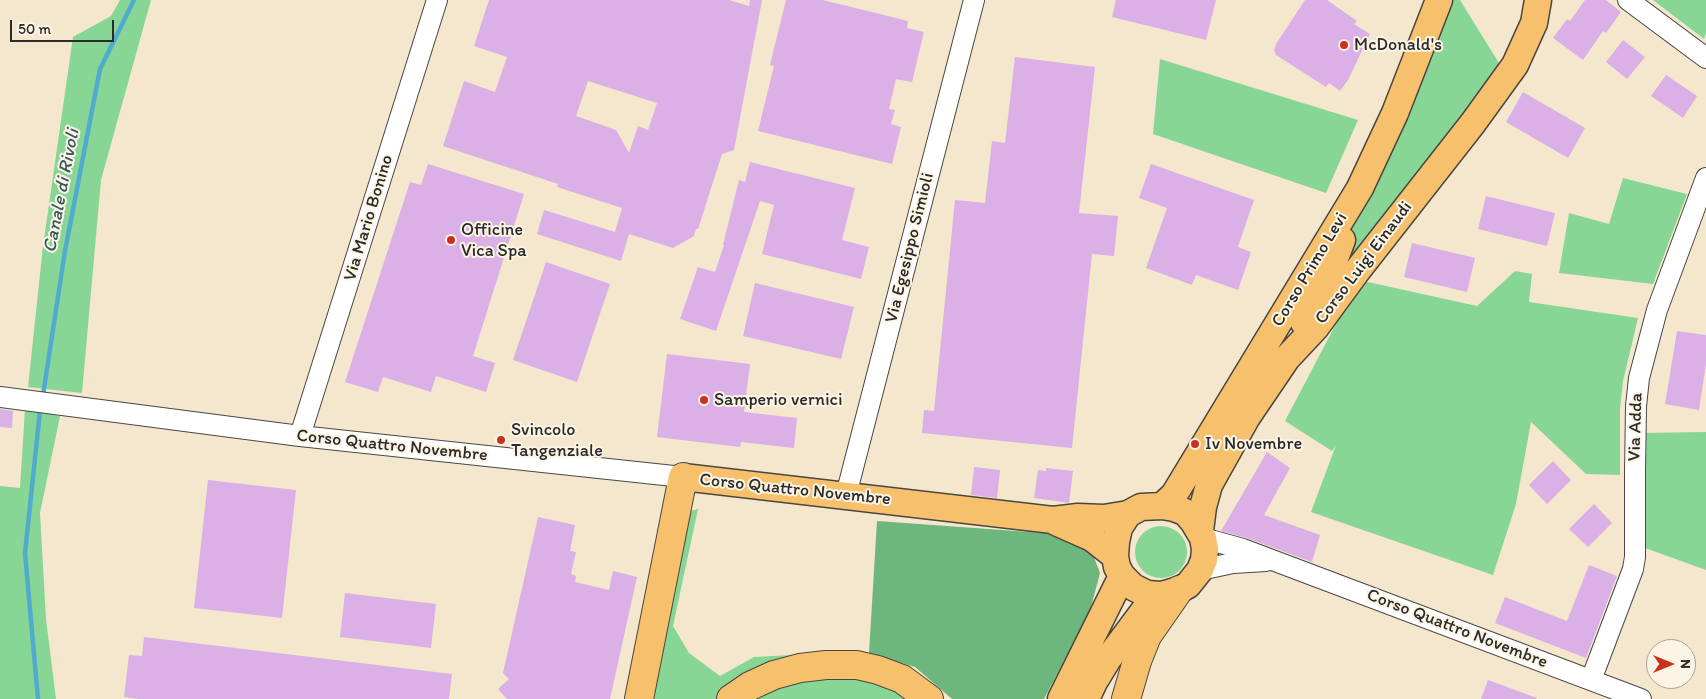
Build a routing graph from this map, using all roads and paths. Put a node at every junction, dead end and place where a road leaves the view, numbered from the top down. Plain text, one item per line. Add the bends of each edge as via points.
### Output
1 (437, 0) edge
2 (974, 0) edge
3 (1438, 0) edge
4 (1538, 0) edge
5 (1628, 0) edge
6 (1706, 58) edge
7 (1706, 178) edge
8 (1360, 188) junction
9 (1287, 358) junction
10 (0, 397) edge
11 (300, 436) junction
12 (683, 477) junction
13 (846, 495) junction
14 (1162, 506) junction
15 (1128, 514) junction
16 (1053, 520) junction
17 (1201, 534) junction
18 (1272, 560) junction
19 (1119, 566) junction
20 (1200, 570) junction
21 (1170, 592) junction
22 (1591, 680) junction
23 (639, 699) edge
24 (731, 699) edge
25 (929, 699) edge
26 (1061, 699) edge
27 (1086, 699) edge
28 (1126, 699) edge
29 (1641, 699) edge

1 - 11 street, Via Mario Bonino
2 - 13 street, Via Egesippo Simioli
3 - 8 main road, Corso Primo Levi via 1395,113
4 - 9 main road, Corso Luigi Einaudi via 1534,23 1515,65 1316,327
5 - 6 street
7 - 22 street, Via Adda via 1656,310 1639,378 1634,563
8 - 9 main road, Corso Primo Levi via 1330,269
8 - 14 main road, Corso Primo Levi via 1174,495
9 - 17 main road, Corso Luigi Einaudi via 1247,417 1212,479 1203,507
10 - 11 street, Corso Quattro Novembre
11 - 12 street, Corso Quattro Novembre
12 - 13 main road, Corso Quattro Novembre
12 - 23 highway
13 - 16 main road, Corso Quattro Novembre
14 - 15 main road via 1141,507
14 - 17 main road via 1185,512
15 - 16 main road, Corso Quattro Novembre
15 - 19 main road via 1119,528
16 - 19 main road, Corso Quattro Novembre via 1092,538
17 - 18 street, Corso Quattro Novembre
17 - 20 main road via 1204,554
18 - 20 street, Corso Quattro Novembre
18 - 22 street, Corso Quattro Novembre
19 - 21 main road via 1133,587 1140,591 1148,594
19 - 26 main road
20 - 21 main road via 1188,585
21 - 27 main road via 1143,612 1108,659
21 - 28 highway via 1137,661
22 - 29 street, Corso Quattro Novembre
24 - 25 highway via 774,675 826,665 878,670 902,679

